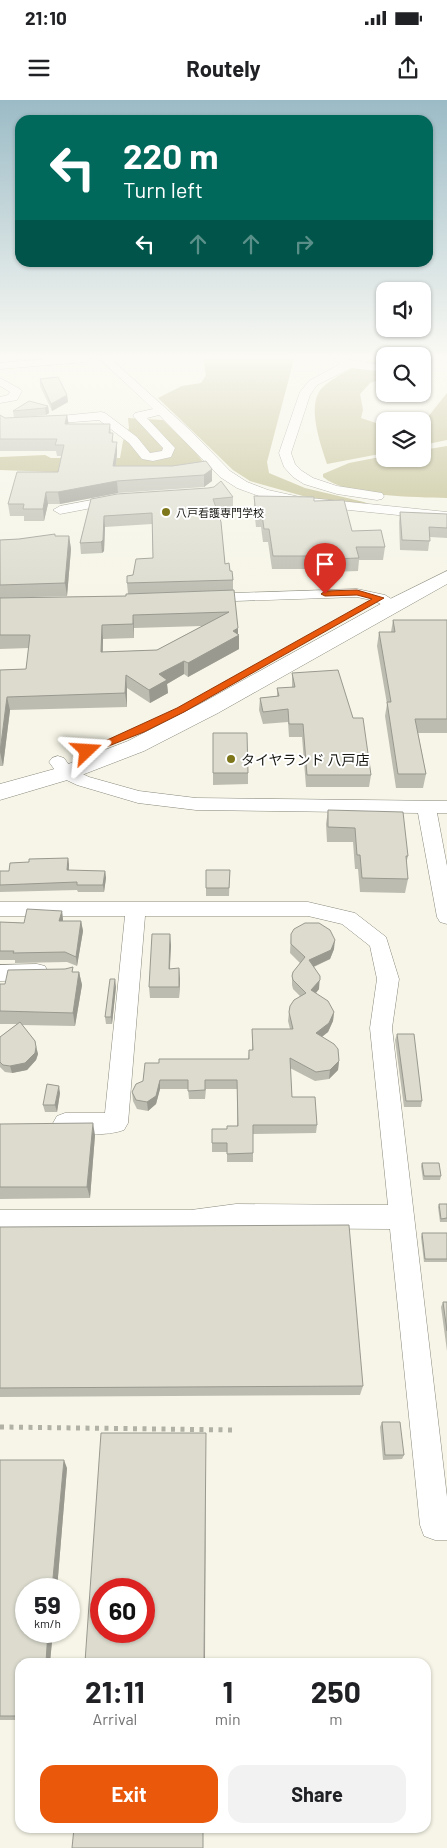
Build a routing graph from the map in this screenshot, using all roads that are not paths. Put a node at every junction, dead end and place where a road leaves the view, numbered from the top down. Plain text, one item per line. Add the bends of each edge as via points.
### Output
1 (133, 441) edge
2 (162, 441) edge
3 (192, 441) edge
4 (289, 441) edge
5 (229, 476) junction
6 (215, 488) edge
7 (128, 498) edge
8 (407, 499) dead end
9 (60, 510) dead end
10 (447, 516) edge
11 (447, 564) edge
12 (447, 577) edge
13 (193, 598) edge
14 (386, 601) junction
15 (62, 767) junction
16 (0, 778) edge
17 (0, 792) edge
18 (426, 806) junction
19 (447, 807) edge
20 (0, 909) edge
21 (136, 909) junction
22 (447, 917) edge
23 (57, 972) edge
24 (0, 973) edge
25 (48, 1124) edge
26 (401, 1218) junction
27 (0, 1222) edge
28 (447, 1525) edge

1 - 2 street via 146,456 153,457 167,454 169,448
3 - 5 street
4 - 8 street via 286,462 305,479 324,487
5 - 6 street
5 - 10 street via 264,493 300,501
7 - 9 street
11 - 14 main road
12 - 14 main road
13 - 14 street via 357,593
14 - 15 main road via 172,729 136,746
15 - 16 main road
15 - 17 main road
15 - 18 street via 83,780 164,802
18 - 19 street
18 - 22 street
20 - 21 street
21 - 25 street via 116,1123
21 - 26 street via 308,909 348,918 379,942 388,979 381,1028
23 - 24 street
26 - 27 street via 236,1216 191,1222
26 - 28 street via 435,1525

